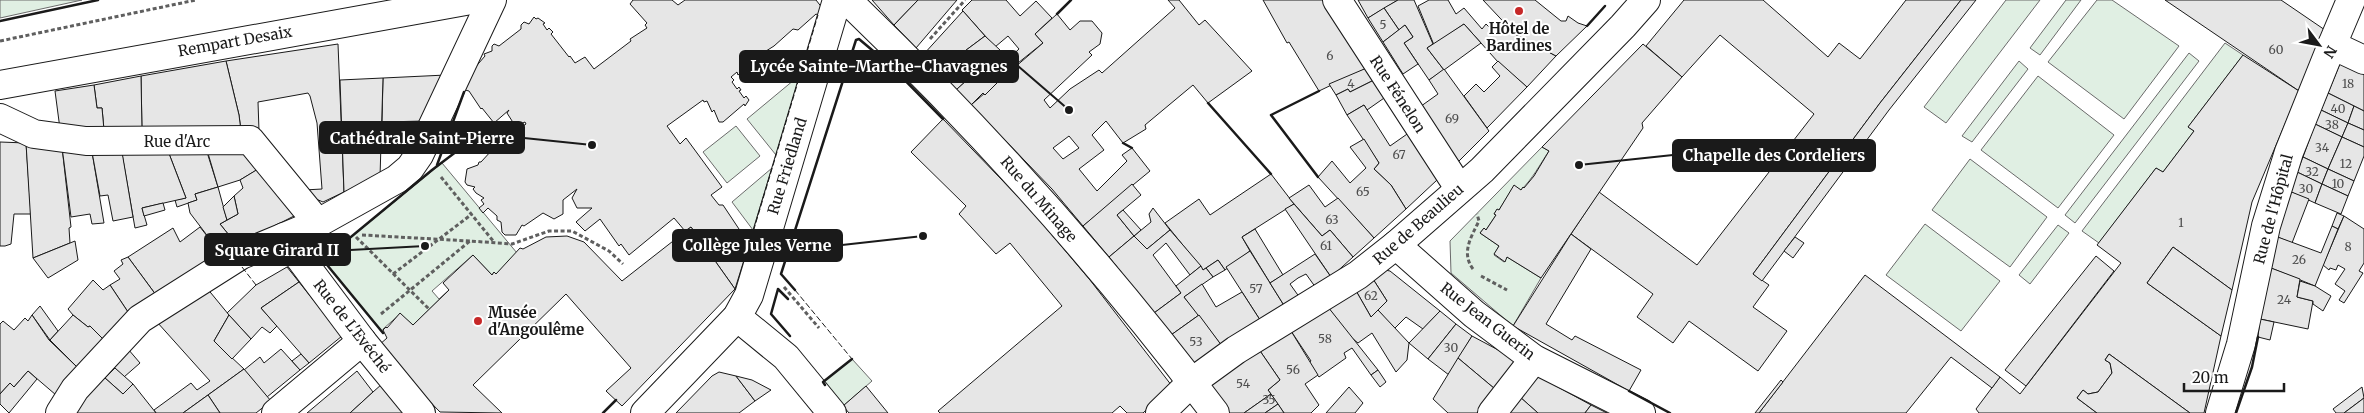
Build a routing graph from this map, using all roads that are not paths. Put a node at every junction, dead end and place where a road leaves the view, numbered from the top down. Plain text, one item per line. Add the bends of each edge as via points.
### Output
1 (471, 0) edge
2 (492, 0) edge
3 (837, 0) edge
4 (847, 0) edge
5 (1337, 0) edge
6 (1646, 0) edge
7 (2351, 0) edge
8 (2332, 44) junction
9 (2364, 60) edge
10 (0, 84) edge
11 (0, 118) edge
12 (1459, 188) junction
13 (318, 223) junction
14 (284, 237) junction
15 (1396, 245) junction
16 (737, 317) junction
17 (362, 341) junction
18 (1534, 359) junction
19 (1192, 382) junction
20 (60, 413) edge
21 (276, 413) edge
22 (421, 413) edge
23 (645, 413) edge
24 (832, 413) edge
25 (1160, 413) edge
26 (1215, 413) edge
27 (1492, 413) edge
28 (1640, 413) edge
29 (2220, 413) edge

1 - 10 street, Rempart Desaix
2 - 13 street via 410,168 397,179
3 - 16 street, Rue Friedland via 749,295
4 - 19 street, Rue du Minage via 911,61 1035,192
5 - 12 street, Rue Fénelon
6 - 12 street, Rue de Beaulieu via 1482,170
7 - 8 street, Rue de l'Hôpital
8 - 9 street
8 - 29 street, Rue de l'Hôpital via 2288,152 2266,226 2241,344
11 - 13 street, Rue d'Arc via 34,134 86,141 250,140
12 - 15 street, Rue de Beaulieu
13 - 14 street
14 - 17 street, Rue de L'Evéché
14 - 20 street via 241,255 140,319 75,389
15 - 18 street, Rue Jean Guerin via 1474,314
15 - 19 street, Rue de Beaulieu via 1358,275 1236,350
16 - 23 street, Rue Friedland
16 - 24 street via 786,357
17 - 21 street
17 - 22 street, Rue de L'Evéché
18 - 27 street
18 - 28 street, Rue Jean Guerin
19 - 25 street, Rue de Beaulieu
19 - 26 street, Rue du Minage

